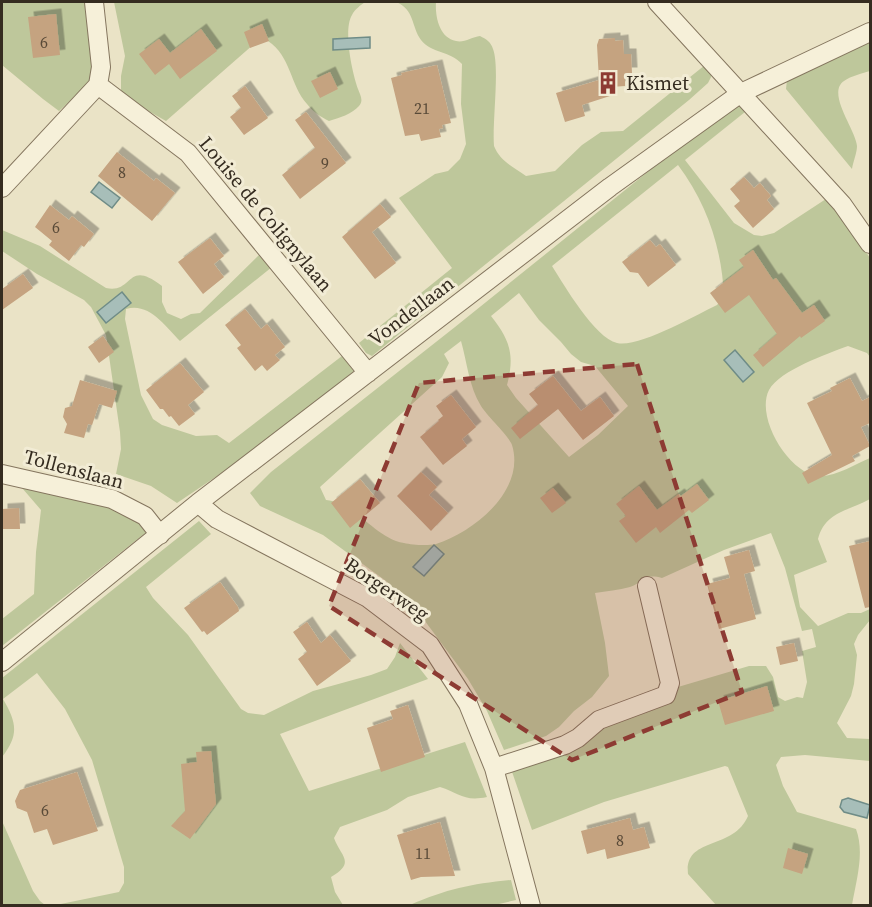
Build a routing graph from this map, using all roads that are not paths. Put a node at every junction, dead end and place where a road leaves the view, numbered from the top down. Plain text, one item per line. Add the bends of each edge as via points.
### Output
1 (94, 2) edge
2 (657, 2) edge
3 (870, 32) edge
4 (98, 85) junction
5 (741, 93) junction
6 (2, 188) edge
7 (870, 244) edge
8 (368, 373) junction
9 (2, 474) edge
10 (198, 503) junction
11 (160, 534) junction
12 (646, 586) dead end
13 (2, 662) edge
14 (494, 768) junction
15 (531, 906) edge

1 - 4 street via 101,67
2 - 5 street
3 - 5 street, Vondellaan
4 - 6 street
4 - 8 street, Louise de Colignylaan via 188,153
5 - 7 street via 842,204
5 - 8 street, Vondellaan via 610,187
8 - 10 street, Vondellaan
9 - 11 street, Tollenslaan via 112,499 145,516
10 - 11 street, Vondellaan
10 - 14 street, Borgerweg via 218,519 368,598 430,645 468,704
11 - 13 street, Vondellaan
12 - 14 street via 670,683 666,695 599,720 565,745
14 - 15 street, Borgerweg

